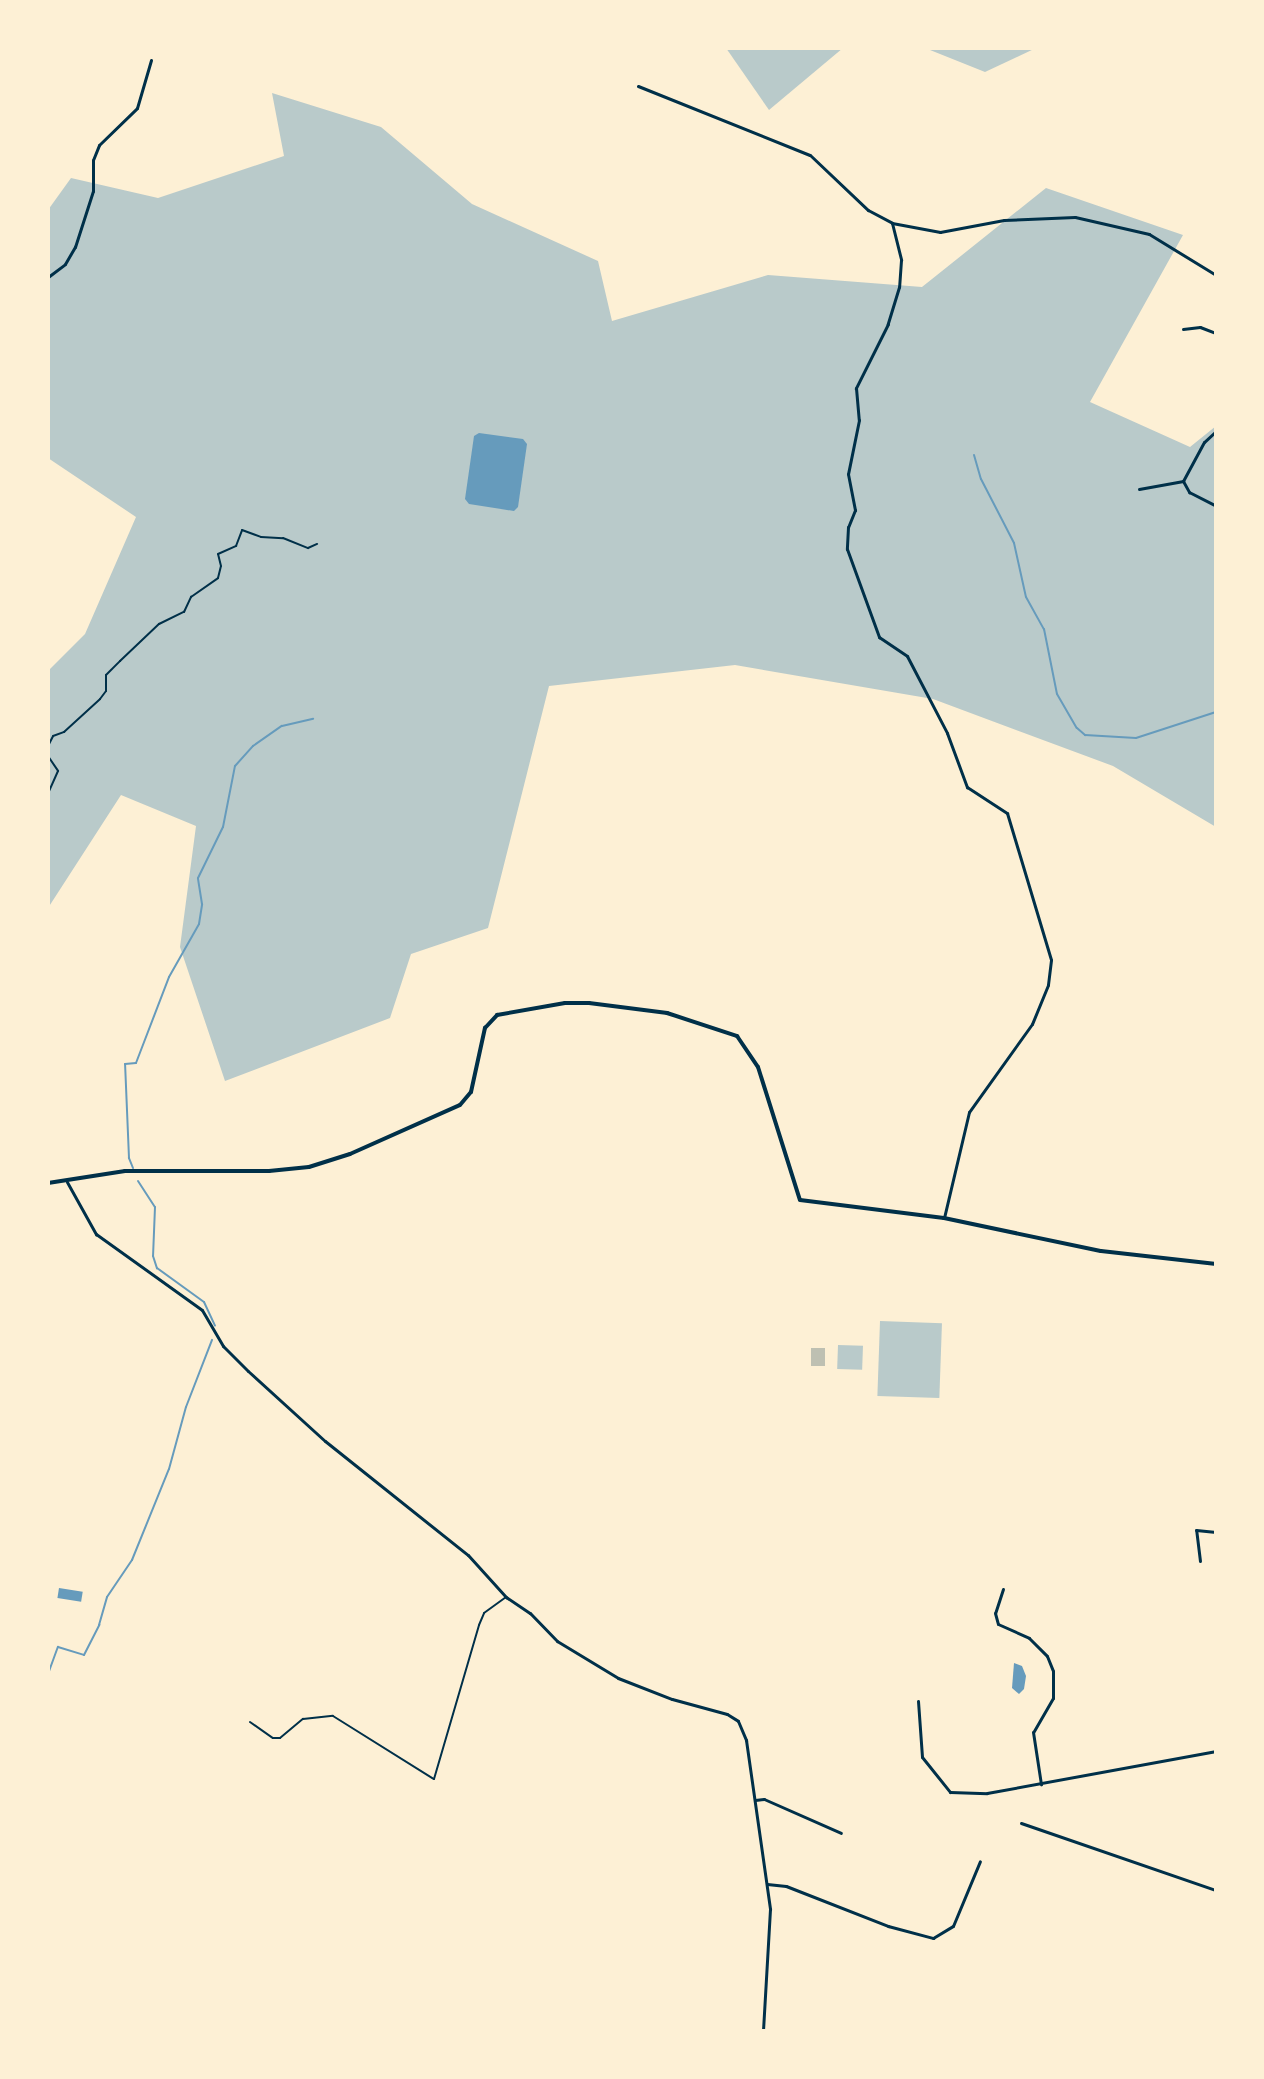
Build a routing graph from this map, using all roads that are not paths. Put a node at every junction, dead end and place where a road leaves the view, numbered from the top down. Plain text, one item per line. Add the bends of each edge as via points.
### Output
1 (151, 60) dead end
2 (638, 86) dead end
3 (892, 223) junction
4 (1216, 275) edge
5 (48, 277) edge
6 (1183, 329) dead end
7 (1216, 333) edge
8 (1216, 431) edge
9 (1183, 481) junction
10 (1139, 489) dead end
11 (1216, 506) edge
12 (67, 1182) junction
13 (48, 1183) edge
14 (944, 1218) junction
15 (1216, 1264) edge
16 (1216, 1532) edge
17 (1200, 1561) dead end
18 (1003, 1589) dead end
19 (506, 1597) junction
20 (918, 1701) dead end
21 (250, 1722) dead end
22 (1216, 1751) edge
23 (1042, 1784) junction
24 (755, 1800) junction
25 (1021, 1823) dead end
26 (841, 1833) dead end
27 (980, 1861) dead end
28 (767, 1884) junction
29 (1216, 1890) edge
30 (763, 2031) edge

1 - 5 street via 137,108 99,145 93,160 93,191 75,247
2 - 3 street via 810,155 868,210
3 - 4 street via 940,232 1004,220 1075,217 1149,234
3 - 14 street via 901,260 899,287 888,324 856,388 859,420 848,474 855,510 847,549 879,637 907,656 947,733 967,787 1007,813 1051,960 1048,985 1032,1024 969,1112
6 - 7 street via 1200,327
8 - 9 street
9 - 10 street
9 - 11 street via 1189,492
12 - 13 street
12 - 14 street via 125,1171 269,1171 309,1167 350,1154 460,1105 467,1098 485,1028 497,1015 589,1003 667,1013 737,1036 758,1067 800,1200
12 - 19 street via 96,1234 195,1303 223,1346 248,1371 325,1441 468,1555
14 - 15 street via 1101,1251
16 - 17 street via 1196,1530
18 - 23 street via 995,1613 998,1624 1029,1638 1053,1671 1053,1698 1033,1732
19 - 21 lane via 484,1613 479,1625 434,1779 333,1716 303,1719 280,1738
19 - 24 street via 593,1665 662,1696 733,1717 745,1733
20 - 23 street via 922,1757 950,1792 987,1793
22 - 23 street
24 - 26 street via 764,1799
24 - 28 street
25 - 29 street
27 - 28 street via 953,1926 933,1938
28 - 30 street via 771,1943

